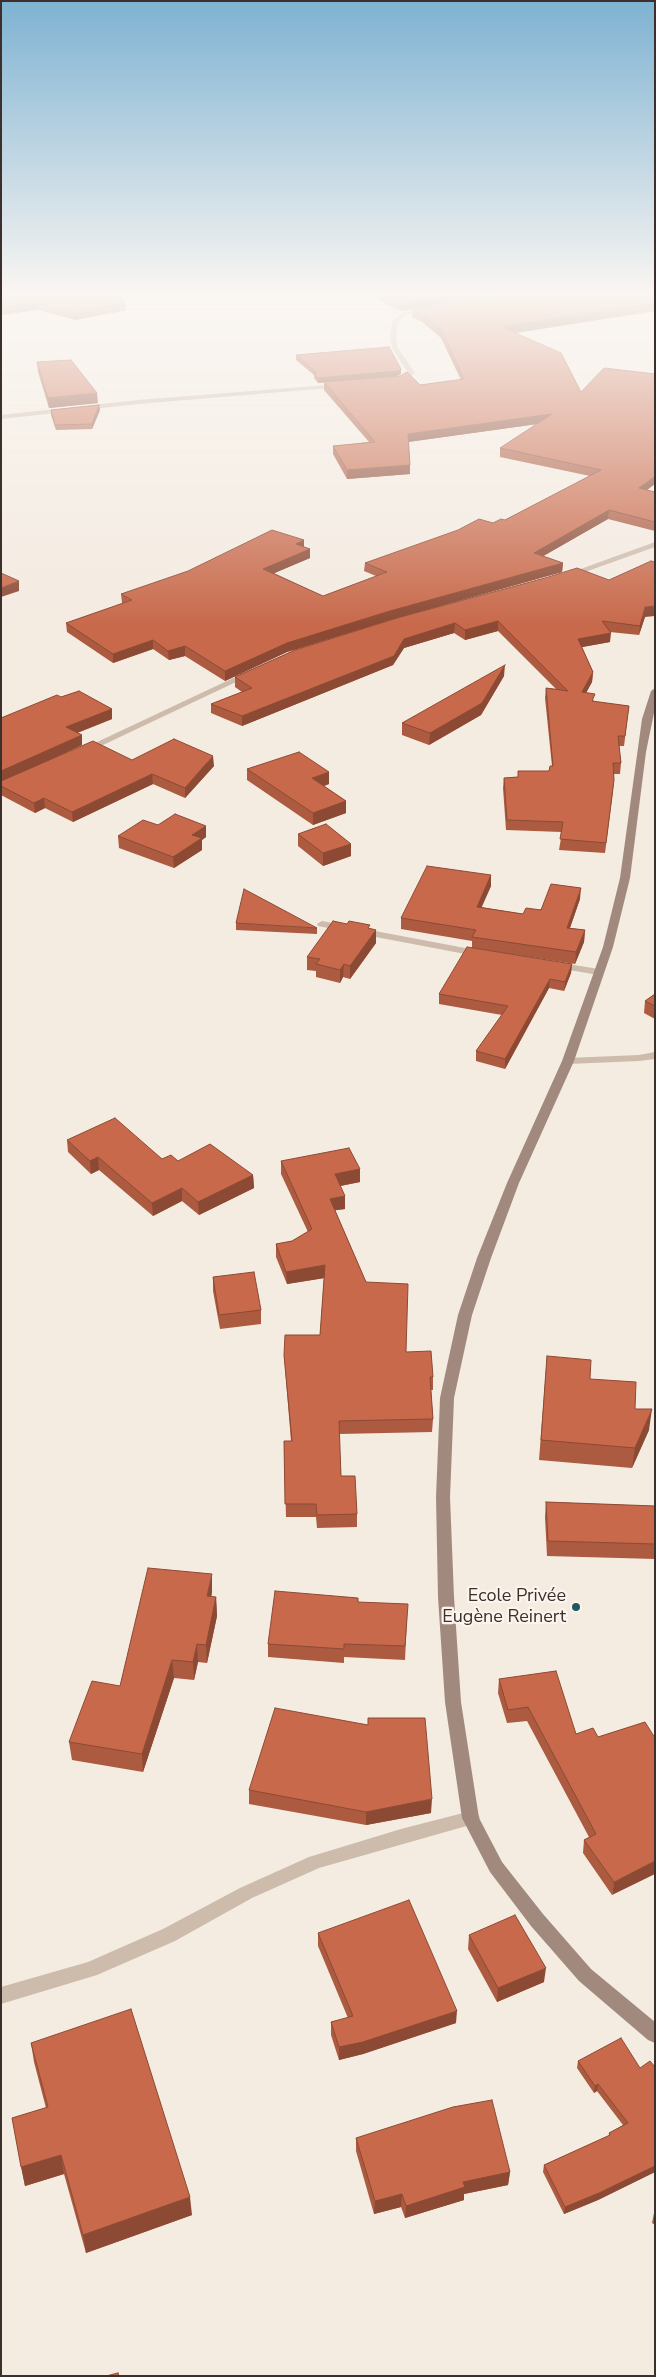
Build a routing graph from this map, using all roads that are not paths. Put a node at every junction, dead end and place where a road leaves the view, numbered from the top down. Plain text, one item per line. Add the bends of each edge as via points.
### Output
1 (130, 403) edge
2 (1, 418) edge
3 (655, 544) edge
4 (559, 578) edge
5 (258, 670) edge
6 (655, 691) edge
7 (71, 756) edge
8 (322, 924) dead end
9 (492, 956) edge
10 (541, 963) edge
11 (599, 972) junction
12 (655, 1055) edge
13 (568, 1061) junction
14 (472, 1818) junction
15 (1, 1996) edge
16 (655, 2034) edge

1 - 2 street
3 - 4 street
5 - 7 street
6 - 11 street via 646,719 625,878
8 - 9 street
10 - 11 street
11 - 13 street
12 - 13 street
13 - 14 street via 520,1166 484,1258 465,1315 447,1398 443,1497 446,1597 453,1702
14 - 15 street via 315,1862 117,1958
14 - 16 street via 496,1867 537,1920 585,1975

